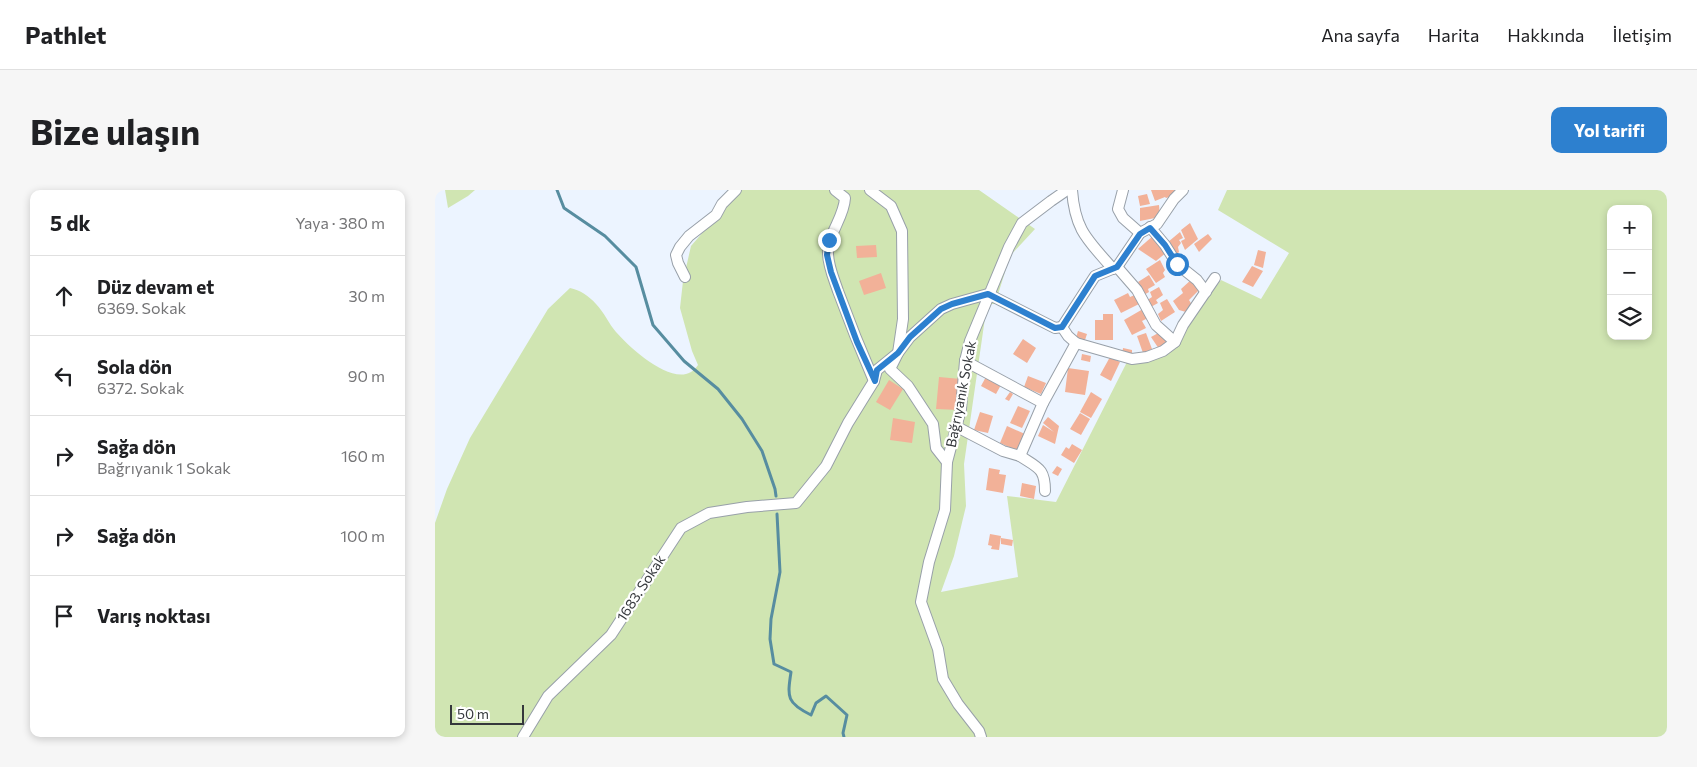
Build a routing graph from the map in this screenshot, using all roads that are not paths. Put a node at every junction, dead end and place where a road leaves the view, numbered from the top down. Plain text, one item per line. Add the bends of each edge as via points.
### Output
1 (736, 190) edge
2 (835, 190) edge
3 (870, 190) edge
4 (1067, 190) edge
5 (1072, 190) edge
6 (1123, 190) edge
7 (1183, 190) edge
8 (1150, 228) junction
9 (1140, 234) junction
10 (1115, 268) junction
11 (685, 277) dead end
12 (1215, 278) dead end
13 (1206, 292) junction
14 (988, 294) junction
15 (1062, 327) junction
16 (1175, 342) junction
17 (1076, 343) junction
18 (898, 353) junction
19 (965, 361) junction
20 (875, 381) junction
21 (1043, 403) junction
22 (957, 426) junction
23 (1020, 456) junction
24 (947, 462) junction
25 (1045, 491) dead end
26 (523, 737) edge
27 (981, 737) edge

1 - 11 street via 716,215 680,247 676,255
2 - 20 street via 845,198 844,207 829,240 827,255 854,334
3 - 18 street via 891,206 902,231 903,319
4 - 14 street, Bağrıyanık Sokak via 1022,223
5 - 10 street via 1083,236
6 - 9 street via 1118,209
7 - 8 street via 1157,224
8 - 9 street
8 - 13 street via 1177,264
9 - 10 street
10 - 15 street via 1095,276
10 - 16 street via 1137,290 1156,325
12 - 13 street
13 - 16 street
14 - 15 street via 1055,328
14 - 18 street via 941,309 910,337
14 - 19 street, Bağrıyanık Sokak
15 - 17 street
16 - 17 street via 1147,358 1132,359
17 - 21 street
18 - 20 street via 877,370
18 - 24 street via 890,369 908,386 933,424 936,448
19 - 21 street
19 - 22 street, Bağrıyanık Sokak
20 - 26 street, 1683. Sokak via 847,422 826,466 796,503 709,513 681,528 611,635 548,696
21 - 23 street
22 - 23 street via 1003,451
22 - 24 street, Bağrıyanık Sokak
23 - 25 street via 1045,475
24 - 27 street, Bağrıyanık Sokak via 945,510 921,602 938,649 943,679

